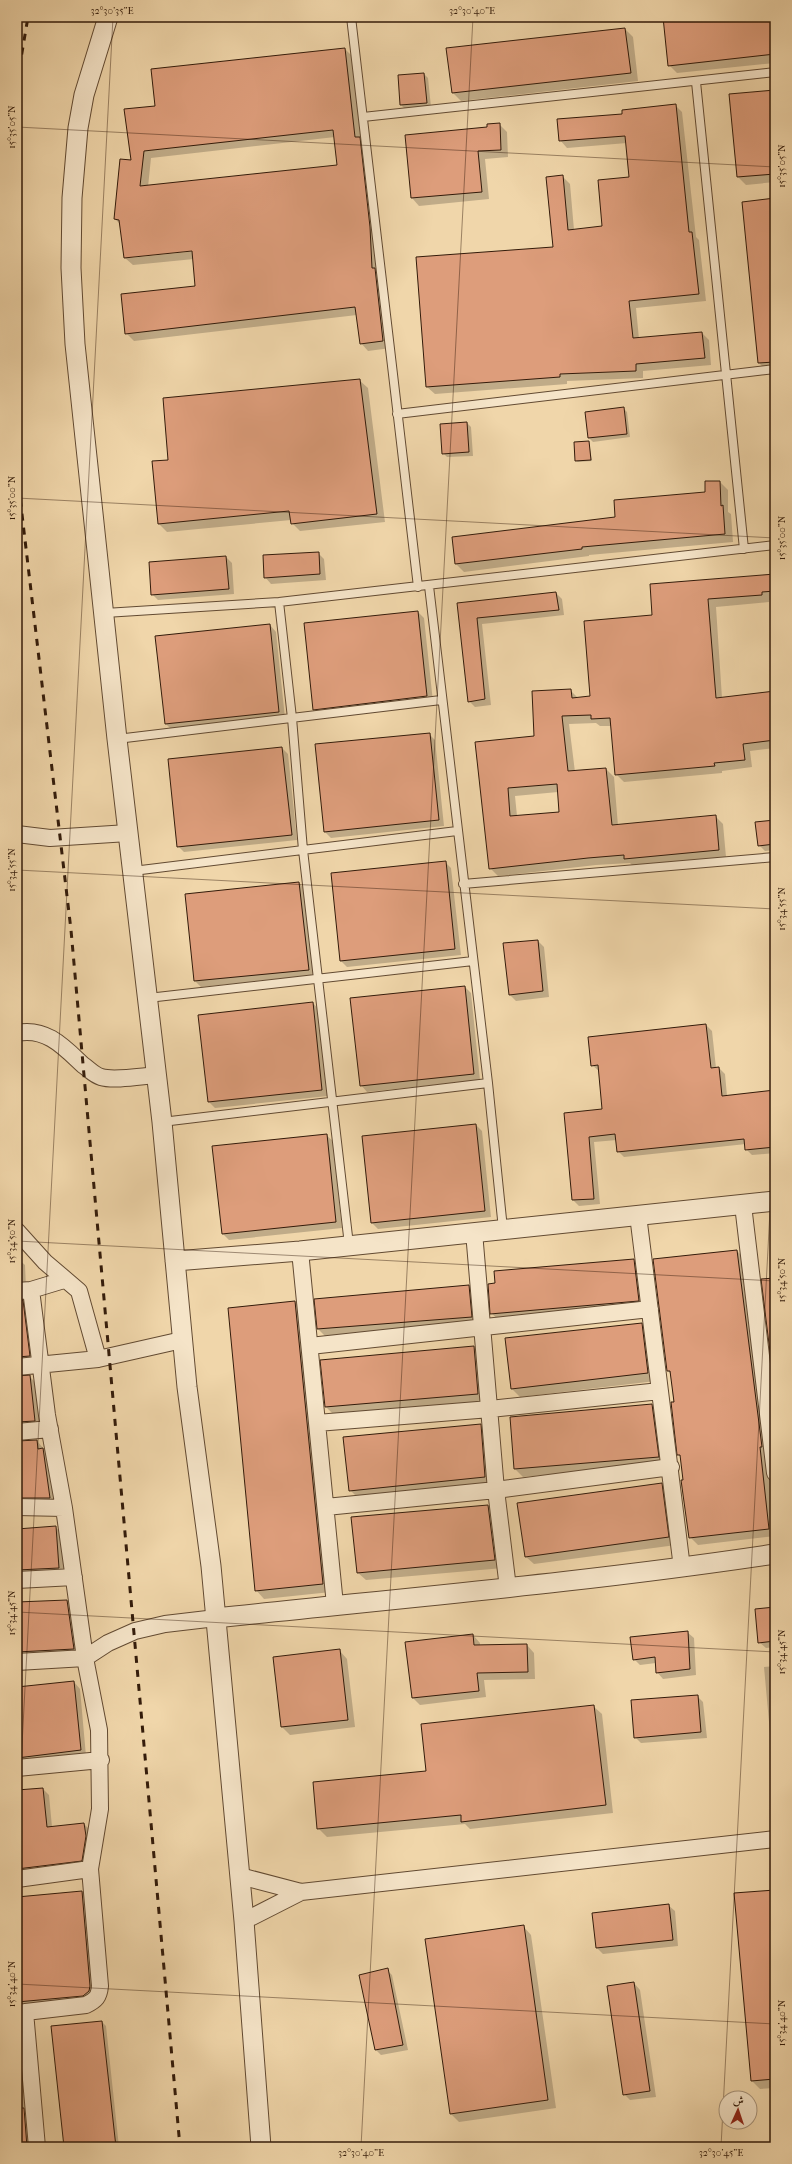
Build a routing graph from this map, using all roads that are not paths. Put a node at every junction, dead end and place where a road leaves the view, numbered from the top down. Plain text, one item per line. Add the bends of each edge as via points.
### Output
1 (108, 17) edge
2 (351, 17) edge
3 (775, 72) edge
4 (696, 82) junction
5 (363, 117) junction
6 (775, 369) edge
7 (727, 374) junction
8 (397, 414) junction
9 (775, 545) edge
10 (744, 549) junction
11 (429, 586) junction
12 (418, 587) junction
13 (279, 602) junction
14 (105, 613) junction
15 (441, 700) junction
16 (292, 718) junction
17 (117, 739) junction
18 (457, 831) junction
19 (128, 833) junction
20 (17, 834) edge
21 (303, 850) junction
22 (775, 857) edge
23 (132, 871) junction
24 (463, 884) junction
25 (473, 961) junction
26 (318, 980) junction
27 (147, 998) junction
28 (17, 1033) edge
29 (157, 1075) junction
30 (488, 1083) junction
31 (332, 1101) junction
32 (162, 1122) junction
33 (775, 1201) edge
34 (743, 1205) junction
35 (638, 1215) junction
36 (503, 1229) junction
37 (17, 1231) edge
38 (474, 1232) junction
39 (349, 1246) junction
40 (300, 1251) junction
41 (175, 1262) junction
42 (64, 1280) junction
43 (24, 1290) edge
44 (650, 1309) junction
45 (483, 1327) junction
46 (182, 1340) junction
47 (310, 1346) junction
48 (98, 1358) junction
49 (40, 1365) junction
50 (17, 1367) edge
51 (660, 1391) junction
52 (490, 1409) junction
53 (317, 1423) junction
54 (50, 1429) junction
55 (17, 1432) edge
56 (670, 1467) junction
57 (775, 1473) edge
58 (496, 1490) junction
59 (17, 1507) edge
60 (326, 1507) junction
61 (64, 1508) junction
62 (775, 1554) edge
63 (682, 1568) junction
64 (74, 1577) junction
65 (17, 1580) edge
66 (508, 1588) junction
67 (335, 1605) junction
68 (216, 1618) junction
69 (85, 1658) junction
70 (17, 1662) edge
71 (101, 1760) junction
72 (17, 1768) edge
73 (775, 1839) edge
74 (90, 1869) junction
75 (240, 1876) junction
76 (17, 1879) edge
77 (301, 1892) junction
78 (244, 1921) junction
79 (21, 2012) edge
80 (37, 2147) edge
81 (261, 2147) edge

1 - 14 street via 84,95 72,190 71,268 76,352
2 - 5 lane
3 - 4 lane
4 - 5 lane
4 - 7 lane
5 - 8 lane
6 - 7 lane
7 - 8 lane
7 - 10 lane
8 - 12 lane
9 - 10 lane
10 - 11 lane
11 - 12 lane
11 - 15 lane
12 - 13 lane
13 - 14 lane
13 - 16 lane
14 - 17 street
15 - 16 lane
15 - 18 lane
16 - 17 lane
16 - 21 lane
17 - 19 street
18 - 21 lane
18 - 24 lane
19 - 20 street via 50,838
19 - 23 street
21 - 23 lane
21 - 26 lane
22 - 24 lane
23 - 27 street
24 - 25 lane
25 - 26 lane
25 - 30 lane
26 - 27 lane
26 - 31 lane
27 - 29 street
28 - 29 street via 37,1033 56,1040 92,1072 102,1077
29 - 32 street
30 - 31 lane
30 - 36 lane
31 - 32 lane
31 - 39 lane
32 - 41 street
33 - 34 street
34 - 35 street
34 - 57 street
35 - 36 street
35 - 44 street
36 - 38 street
37 - 42 street
38 - 39 street
38 - 45 street
39 - 40 street
40 - 41 street
40 - 47 street
41 - 46 street
42 - 43 street
42 - 48 street via 79,1292
43 - 49 street
44 - 45 street
44 - 51 street
45 - 47 street
45 - 52 street
46 - 48 street
46 - 68 street
47 - 53 street
48 - 49 street
49 - 50 street
49 - 54 street
51 - 52 street
51 - 56 street
52 - 53 street
52 - 58 street
53 - 60 street
54 - 55 street
54 - 61 street
56 - 58 street
56 - 63 street
58 - 60 street
58 - 66 street
59 - 61 street
60 - 67 street
61 - 64 street
62 - 63 street
63 - 66 street
64 - 65 street
64 - 69 street
66 - 67 street
67 - 68 street
68 - 69 street via 165,1624 135,1631 108,1642
68 - 75 street
69 - 70 street
69 - 71 street via 99,1730
71 - 72 street
71 - 74 street via 100,1809
73 - 77 street
74 - 76 street
74 - 79 street via 99,1994 95,2001 86,2005
75 - 77 street
75 - 78 street
77 - 78 street
78 - 81 street
79 - 80 street

